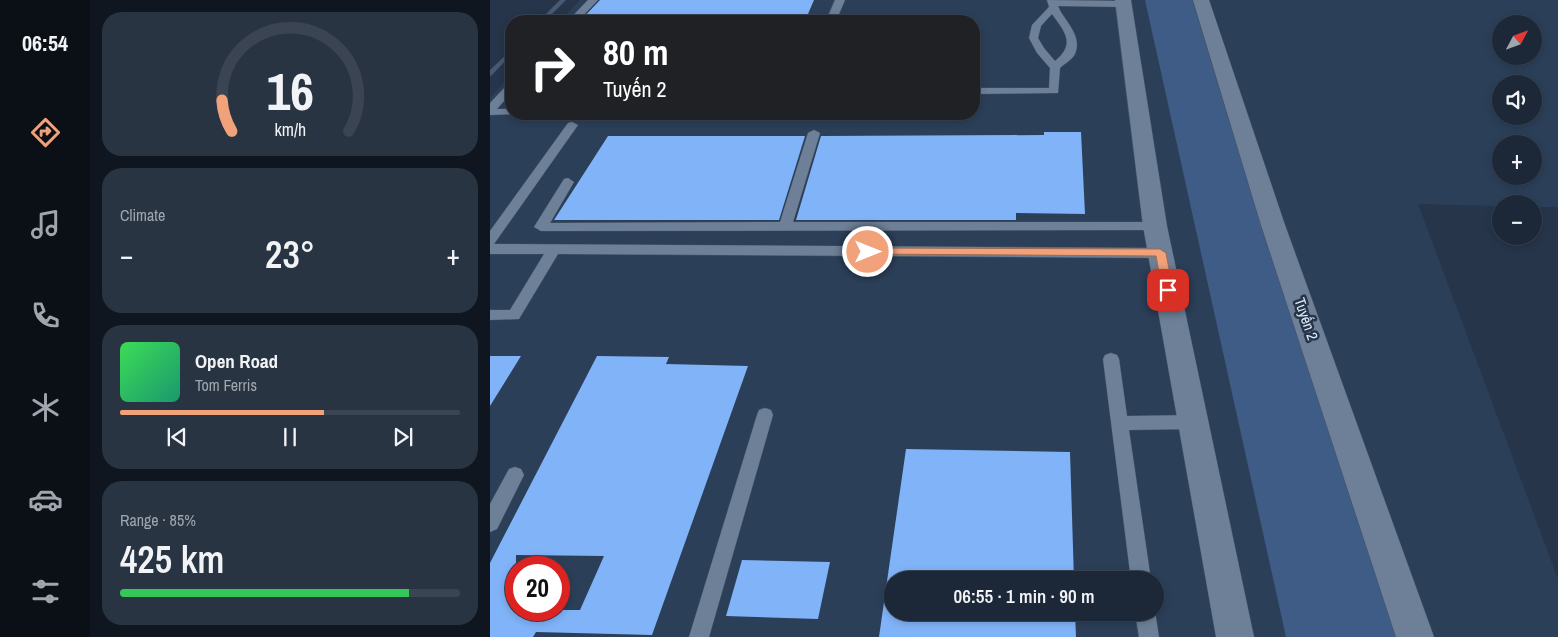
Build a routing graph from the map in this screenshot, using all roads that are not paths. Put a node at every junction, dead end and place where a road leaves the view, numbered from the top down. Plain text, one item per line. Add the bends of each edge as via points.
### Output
1 (593, 0) edge
2 (840, 0) edge
3 (1201, 0) edge
4 (1123, 2) edge
5 (1052, 4) edge
6 (579, 15) edge
7 (833, 15) edge
8 (1055, 67) junction
9 (980, 91) edge
10 (505, 94) edge
11 (490, 111) edge
12 (505, 112) edge
13 (572, 124) dead end
14 (814, 133) dead end
15 (568, 182) dead end
16 (1155, 226) junction
17 (785, 228) junction
18 (490, 241) edge
19 (490, 248) edge
20 (554, 249) junction
21 (1160, 253) junction
22 (490, 315) edge
23 (1111, 359) dead end
24 (765, 415) dead end
25 (1194, 422) junction
26 (1119, 423) junction
27 (515, 475) dead end
28 (490, 523) edge
29 (1140, 571) edge
30 (1146, 621) edge
31 (699, 637) edge
32 (1149, 637) edge
33 (1235, 637) edge
34 (1415, 637) edge

1 - 6 lane
2 - 7 lane
3 - 34 main road, Tuyến 2
4 - 5 lane
4 - 16 main road
5 - 8 lane via 1068,26 1072,39 1070,54
5 - 8 lane via 1033,36 1035,45
8 - 9 lane via 1054,91
10 - 11 lane
11 - 12 lane
13 - 18 lane
14 - 17 lane
15 - 17 lane via 541,228
16 - 17 lane
16 - 21 main road
19 - 20 lane
20 - 21 lane
20 - 22 lane via 514,314
21 - 25 main road
23 - 26 lane
24 - 31 lane
25 - 26 lane
25 - 33 main road
26 - 29 lane
27 - 28 lane
30 - 32 lane

